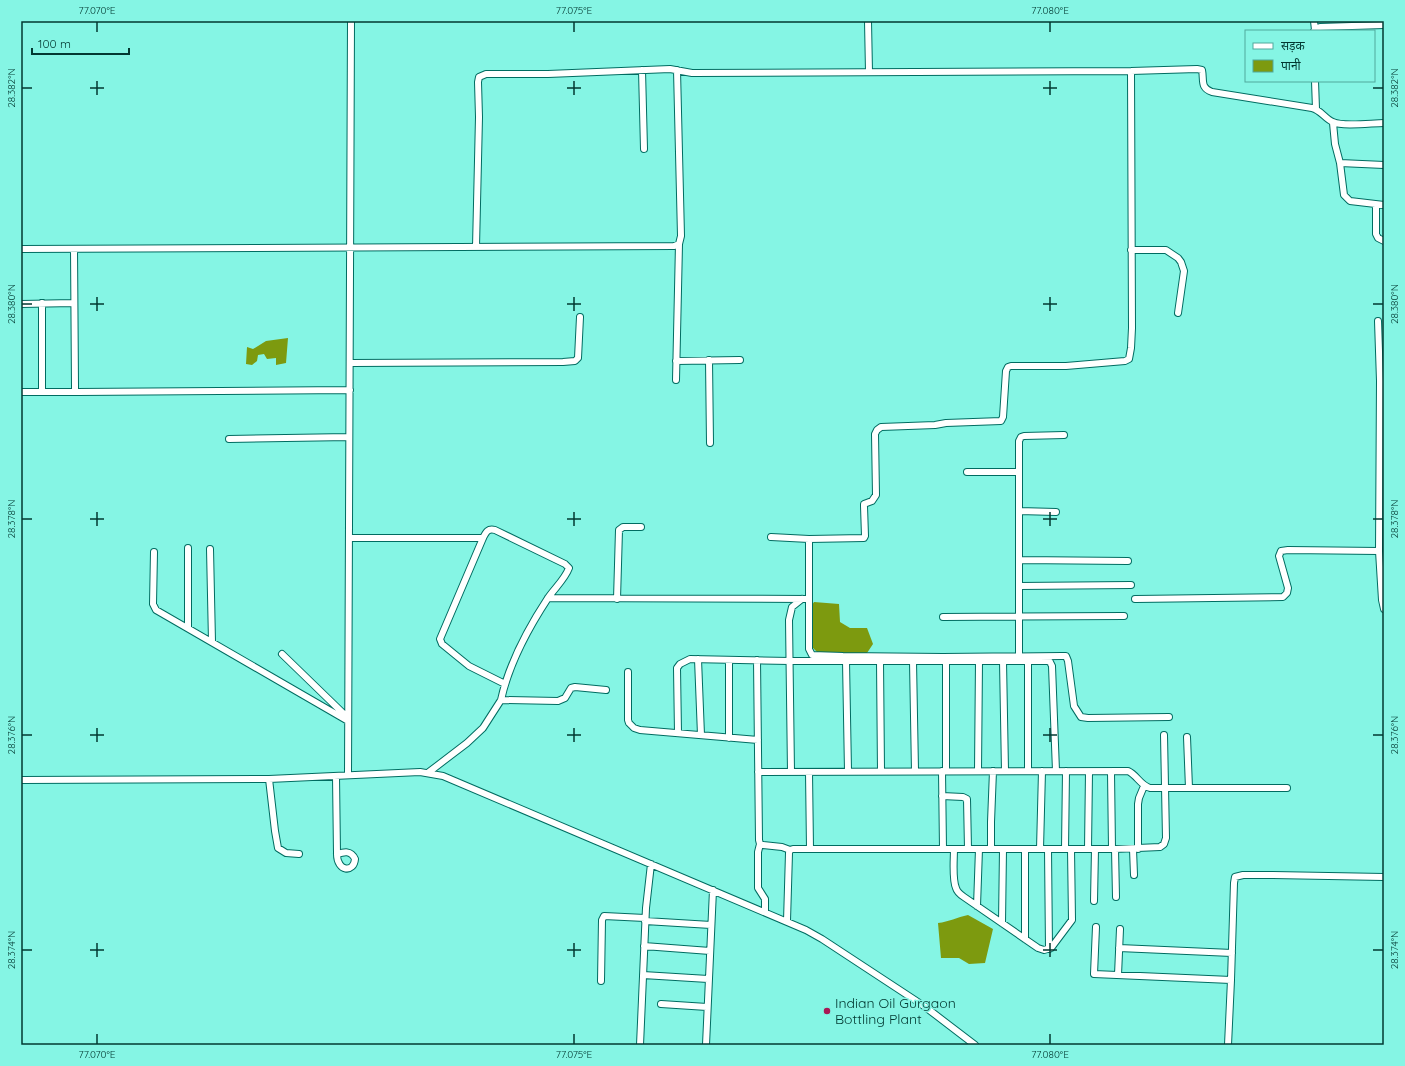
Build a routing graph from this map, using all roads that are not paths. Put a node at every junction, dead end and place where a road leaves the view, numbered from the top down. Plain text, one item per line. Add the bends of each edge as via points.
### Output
1 (351, 21) edge
2 (868, 21) edge
3 (1384, 25) edge
4 (1316, 30) edge
5 (642, 70) junction
6 (677, 70) junction
7 (1131, 71) junction
8 (869, 72) junction
9 (1315, 82) edge
10 (1316, 109) junction
11 (1333, 122) junction
12 (1384, 123) edge
13 (644, 149) dead end
14 (1340, 163) junction
15 (1384, 165) edge
16 (1376, 205) junction
17 (1384, 205) edge
18 (1384, 241) edge
19 (679, 244) junction
20 (350, 246) junction
21 (476, 247) junction
22 (21, 249) edge
23 (74, 249) junction
24 (1132, 250) junction
25 (42, 303) junction
26 (74, 303) junction
27 (21, 304) edge
28 (1178, 313) dead end
29 (580, 316) dead end
30 (1378, 321) dead end
31 (709, 360) junction
32 (740, 360) dead end
33 (676, 361) junction
34 (350, 363) junction
35 (676, 380) dead end
36 (1382, 381) edge
37 (350, 390) junction
38 (21, 392) edge
39 (42, 392) junction
40 (77, 392) junction
41 (1064, 436) dead end
42 (350, 437) junction
43 (229, 439) dead end
44 (710, 443) dead end
45 (967, 472) dead end
46 (1019, 472) junction
47 (1019, 511) junction
48 (1056, 512) dead end
49 (641, 527) dead end
50 (771, 537) dead end
51 (349, 538) junction
52 (483, 538) junction
53 (809, 539) junction
54 (188, 548) dead end
55 (210, 549) dead end
56 (1379, 551) junction
57 (154, 552) dead end
58 (1019, 560) junction
59 (1128, 561) dead end
60 (1131, 585) dead end
61 (1019, 586) junction
62 (548, 598) junction
63 (806, 598) junction
64 (617, 599) junction
65 (1135, 599) dead end
66 (1384, 609) edge
67 (1124, 616) dead end
68 (943, 617) dead end
69 (1019, 617) junction
70 (188, 628) junction
71 (212, 642) junction
72 (282, 654) dead end
73 (1019, 656) junction
74 (698, 659) junction
75 (729, 660) junction
76 (757, 660) junction
77 (790, 661) junction
78 (846, 661) junction
79 (880, 661) junction
80 (913, 661) junction
81 (946, 661) junction
82 (978, 661) junction
83 (1003, 661) junction
84 (1028, 661) junction
85 (628, 672) dead end
86 (505, 684) junction
87 (606, 690) dead end
88 (501, 700) junction
89 (1169, 717) dead end
90 (348, 720) junction
91 (678, 733) junction
92 (701, 735) junction
93 (1164, 735) dead end
94 (1187, 737) dead end
95 (728, 738) junction
96 (758, 740) junction
97 (848, 771) junction
98 (882, 771) junction
99 (914, 771) junction
100 (944, 771) junction
101 (978, 771) junction
102 (993, 771) junction
103 (1006, 771) junction
104 (1028, 771) junction
105 (1042, 771) junction
106 (1056, 771) junction
107 (1066, 771) junction
108 (429, 772) junction
109 (758, 772) junction
110 (791, 772) junction
111 (809, 772) junction
112 (1089, 772) junction
113 (1111, 772) junction
114 (348, 775) junction
115 (336, 776) junction
116 (269, 779) junction
117 (21, 780) edge
118 (1144, 786) junction
119 (1165, 788) junction
120 (1189, 788) junction
121 (1287, 788) dead end
122 (942, 796) junction
123 (760, 844) junction
124 (810, 849) junction
125 (943, 849) junction
126 (954, 849) junction
127 (968, 849) junction
128 (980, 849) junction
129 (991, 849) junction
130 (1002, 849) junction
131 (1025, 849) junction
132 (1040, 849) junction
133 (1048, 849) junction
134 (1068, 849) junction
135 (1092, 849) junction
136 (1114, 849) junction
137 (1135, 849) junction
138 (790, 850) junction
139 (299, 854) dead end
140 (337, 854) dead end
141 (650, 864) junction
142 (1134, 875) dead end
143 (1384, 877) edge
144 (713, 890) junction
145 (1116, 897) dead end
146 (1094, 901) dead end
147 (977, 906) junction
148 (765, 912) junction
149 (645, 920) junction
150 (787, 921) junction
151 (1002, 923) junction
152 (711, 925) junction
153 (1096, 927) dead end
154 (1120, 929) dead end
155 (1025, 939) junction
156 (644, 946) junction
157 (1119, 948) junction
158 (1049, 949) junction
159 (710, 951) junction
160 (1232, 953) junction
161 (643, 975) junction
162 (1118, 975) junction
163 (708, 979) junction
164 (1231, 980) junction
165 (602, 981) dead end
166 (661, 1004) dead end
167 (707, 1007) junction
168 (640, 1045) edge
169 (706, 1045) edge
170 (974, 1045) edge
171 (1228, 1045) edge

1 - 20 street
2 - 8 street
3 - 4 street via 1320,27
5 - 6 street
5 - 13 street
5 - 21 street via 486,74 479,77
6 - 8 street via 692,73
6 - 19 street via 681,236
7 - 8 street
7 - 10 street via 1200,69 1203,73 1203,86 1207,90
7 - 24 street
9 - 10 street
10 - 11 street
11 - 12 street
11 - 14 street
14 - 15 street
14 - 16 street via 1346,199
16 - 17 street
16 - 18 street via 1376,234
19 - 21 street
19 - 33 street
20 - 21 street
20 - 23 street
20 - 34 street
22 - 23 street
23 - 26 street
24 - 28 street via 1166,250 1181,262 1184,271
24 - 53 street via 1132,348 1128,360 1066,366 1008,367 1001,421 881,427 875,434 876,495 864,506 864,538
25 - 26 street
25 - 27 street
25 - 39 street
26 - 40 street
29 - 34 street via 578,358 575,361
30 - 36 street
31 - 32 street
31 - 33 street
31 - 44 street
33 - 35 street
34 - 37 street
36 - 56 street
37 - 40 street
37 - 42 street
38 - 39 street
39 - 40 street
41 - 46 street via 1021,437
42 - 43 street
42 - 51 street
45 - 46 street
46 - 47 street
47 - 48 street
47 - 58 street
49 - 64 street via 624,527 619,530
50 - 53 street
51 - 52 street
51 - 90 street
52 - 62 street via 487,531 495,530 568,566 568,571
52 - 86 street via 440,639 442,644 469,666
53 - 63 street
54 - 70 street
55 - 71 street
56 - 65 street via 1281,551 1279,556 1288,588 1288,593 1283,597
56 - 66 street
57 - 70 street via 154,607
58 - 59 street
58 - 61 street
60 - 61 street
61 - 69 street
62 - 64 street
62 - 86 street via 518,650
63 - 64 street
63 - 73 street via 809,649 812,655
63 - 77 street via 790,611
67 - 69 street
68 - 69 street
69 - 73 street
70 - 71 street
71 - 90 street
72 - 90 street
73 - 89 street via 1066,656 1074,706 1081,717
74 - 75 street
74 - 91 street via 684,661 677,668
74 - 92 street
75 - 76 street
75 - 95 street
76 - 77 street
76 - 96 street
77 - 78 street
77 - 110 street
78 - 79 street
78 - 97 street
79 - 80 street
79 - 98 street
80 - 81 street
80 - 99 street
81 - 82 street
81 - 100 street
82 - 83 street
82 - 101 street
83 - 84 street
83 - 103 street
84 - 104 street
84 - 106 street via 1048,661 1052,666
85 - 91 street via 628,723 640,730
86 - 88 street
87 - 88 street via 575,687 571,688 565,698 558,701
88 - 108 street via 480,731
90 - 114 street
91 - 92 street
92 - 95 street
93 - 119 street
94 - 120 street
95 - 96 street
96 - 109 street
97 - 98 street
97 - 111 street
98 - 99 street
99 - 100 street
100 - 101 street
100 - 122 street
101 - 102 street
102 - 103 street
102 - 129 street
103 - 104 street
104 - 105 street
105 - 106 street
105 - 132 street
106 - 107 street
107 - 112 street
107 - 134 street
108 - 114 street
108 - 141 street via 456,780
109 - 110 street
109 - 123 street
110 - 111 street
111 - 124 street
112 - 113 street
112 - 135 street
113 - 118 street via 1131,772
113 - 136 street
114 - 115 street
115 - 116 street
115 - 140 street
116 - 117 street
116 - 139 street via 278,848 286,853
118 - 119 street
118 - 137 street via 1138,804
119 - 120 street
119 - 137 street via 1164,844 1158,848
120 - 121 street
122 - 125 street
122 - 127 street via 963,796 967,799
123 - 138 street
123 - 148 street via 758,888 765,899
124 - 125 street
124 - 138 street
125 - 126 street
126 - 127 street
126 - 147 street via 956,889
127 - 128 street
128 - 129 street
128 - 147 street
129 - 130 street
130 - 131 street
130 - 151 street
131 - 132 street
131 - 155 street
132 - 133 street
133 - 134 street
133 - 158 street
134 - 135 street
134 - 158 street via 1072,920
135 - 136 street
135 - 146 street
136 - 137 street
136 - 145 street
137 - 142 street
138 - 150 street
141 - 144 street
141 - 149 street
143 - 160 street via 1238,876 1234,879
144 - 148 street
144 - 152 street
147 - 151 street
148 - 150 street
149 - 152 street
149 - 156 street
149 - 165 street via 604,916
150 - 170 street via 822,939 906,994
151 - 155 street
152 - 159 street
153 - 162 street via 1094,974
154 - 157 street
155 - 158 street via 1038,948
156 - 159 street
156 - 161 street
157 - 160 street
157 - 162 street
159 - 163 street
160 - 164 street
161 - 163 street
161 - 168 street
162 - 164 street
163 - 167 street
164 - 171 street
166 - 167 street
167 - 169 street

